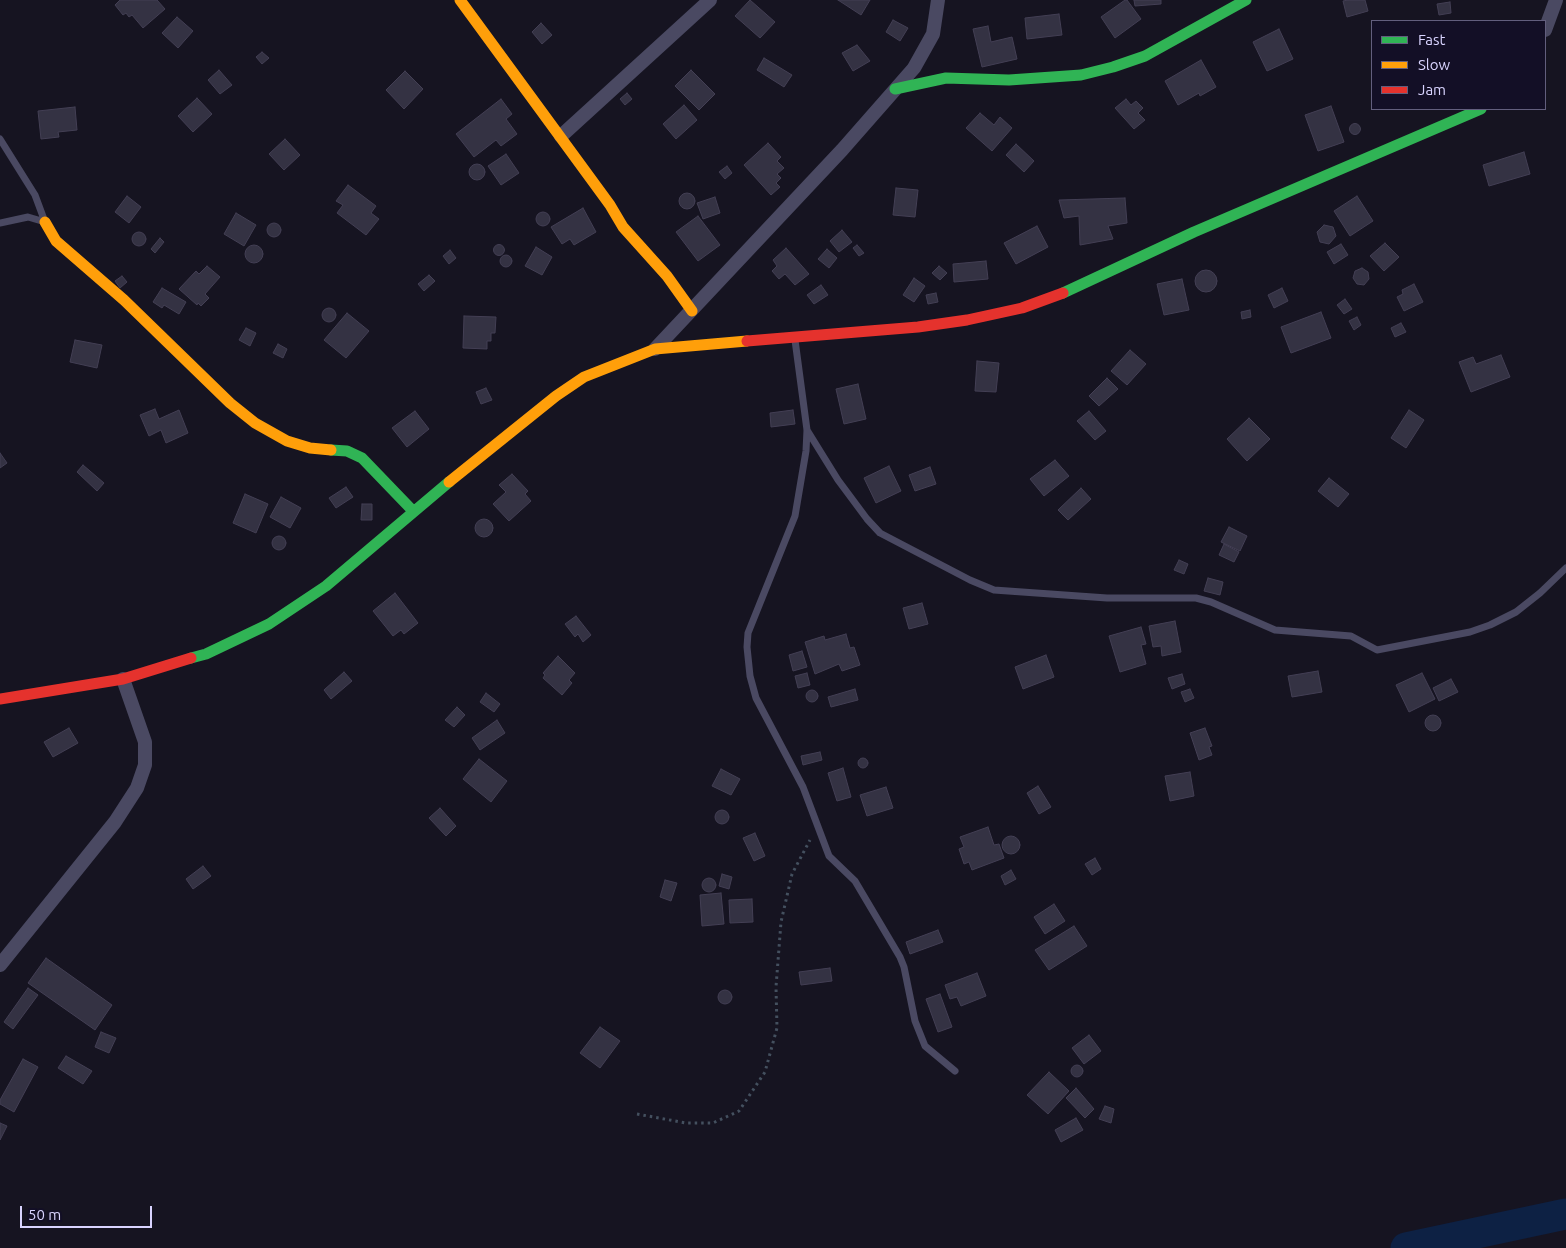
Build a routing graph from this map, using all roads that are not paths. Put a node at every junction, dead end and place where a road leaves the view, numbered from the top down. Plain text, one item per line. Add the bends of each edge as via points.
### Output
1 (460, 0) edge
2 (710, 0) edge
3 (938, 0) edge
4 (1246, 0) edge
5 (1556, 0) edge
6 (1546, 27) edge
7 (895, 88) junction
8 (1479, 110) edge
9 (560, 136) junction
10 (0, 139) edge
11 (45, 222) junction
12 (0, 223) edge
13 (692, 311) junction
14 (795, 337) junction
15 (656, 349) junction
16 (807, 430) junction
17 (413, 511) junction
18 (1566, 568) edge
19 (122, 679) junction
20 (0, 699) edge
21 (0, 965) edge
22 (955, 1071) dead end

1 - 9 street
2 - 9 street
3 - 7 street via 933,34 914,68
4 - 7 street via 1145,56 1113,67 1081,74 1008,80 946,78
5 - 6 street
7 - 13 street via 842,150
8 - 14 street via 1194,232 1048,300 967,320
9 - 13 street via 622,227 667,276
10 - 11 lane via 35,194
11 - 12 lane via 28,217
11 - 17 street via 56,241 255,423 287,442 310,448 348,451 362,458
13 - 15 street
14 - 15 street
14 - 16 lane
15 - 17 street via 584,377
16 - 18 lane via 844,487 880,533 994,590 1107,598 1196,598 1275,630 1352,636 1377,650 1490,626 1540,594
16 - 22 lane via 795,516 748,633 750,676 756,698 803,787 829,856 855,881 900,957 915,1021 925,1046
17 - 19 street via 326,586 269,624 206,654
19 - 20 street
19 - 21 street via 145,742 144,765 137,788 115,822

